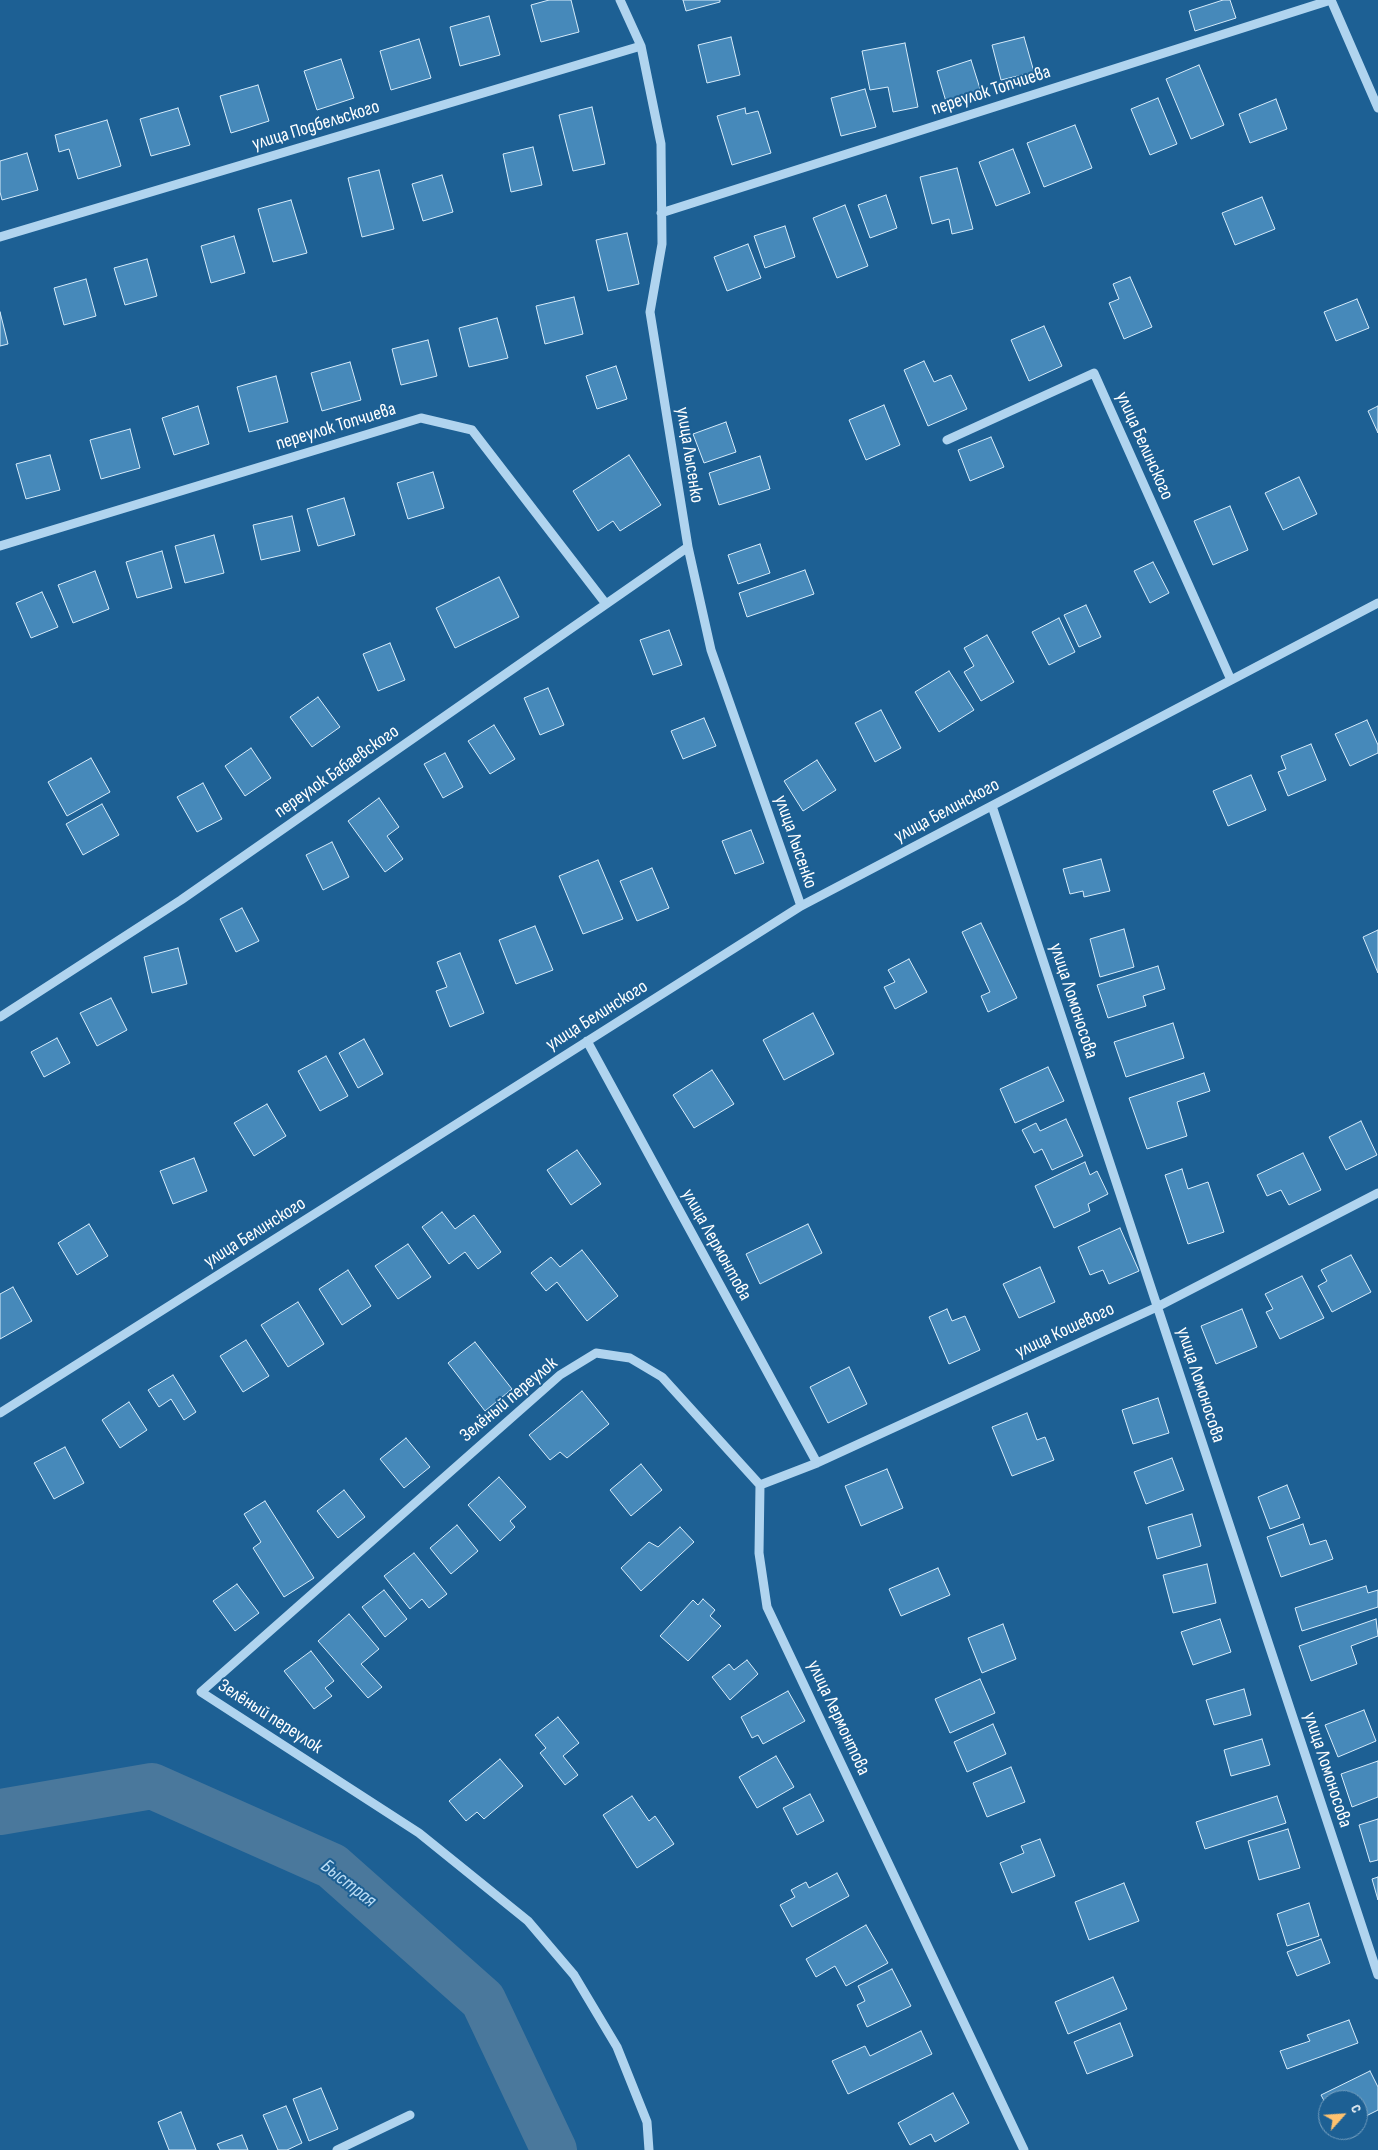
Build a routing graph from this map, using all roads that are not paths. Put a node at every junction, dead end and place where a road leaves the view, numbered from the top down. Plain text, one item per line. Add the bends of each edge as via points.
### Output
1 (620, 0) edge
2 (1331, 0) edge
3 (641, 46) junction
4 (1378, 108) edge
5 (662, 213) junction
6 (0, 237) edge
7 (947, 440) dead end
8 (0, 546) edge
9 (688, 547) junction
10 (1378, 603) edge
11 (606, 604) junction
12 (1231, 680) junction
13 (992, 806) junction
14 (801, 906) junction
15 (0, 1017) edge
16 (587, 1041) junction
17 (1378, 1193) edge
18 (1157, 1307) junction
19 (0, 1413) edge
20 (817, 1463) junction
21 (760, 1485) junction
22 (1378, 1975) edge
23 (410, 2115) dead end
24 (337, 2150) edge
25 (650, 2150) edge
26 (1024, 2150) edge

1 - 3 street, улица Лысенко
2 - 4 street
2 - 5 street, переулок Топчиева
3 - 5 street, улица Лысенко via 661,144
3 - 6 street, улица Подбельского
5 - 9 street, улица Лысенко via 662,244 650,312
7 - 12 street, улица Белинского via 1094,373
8 - 11 street, переулок Топчиева via 421,418 472,430
9 - 11 street, переулок Бабаевского
9 - 14 street, улица Лысенко via 711,650
10 - 12 street, улица Белинского
11 - 15 street, переулок Бабаевского via 181,900
12 - 13 street, улица Белинского
13 - 14 street, улица Белинского
13 - 18 street, улица Ломоносова
14 - 16 street, улица Белинского
16 - 19 street, улица Белинского
16 - 20 street, улица Лермонтова
17 - 18 street, улица Кошевого
18 - 20 street, улица Кошевого
18 - 22 street, улица Ломоносова
20 - 21 street, улица Кошевого
21 - 25 street, Зелёный переулок via 662,1377 630,1358 596,1353 560,1375 201,1692 419,1833 528,1921 574,1975 617,2047 647,2122
21 - 26 street, улица Лермонтова via 759,1553 767,1607
23 - 24 street

